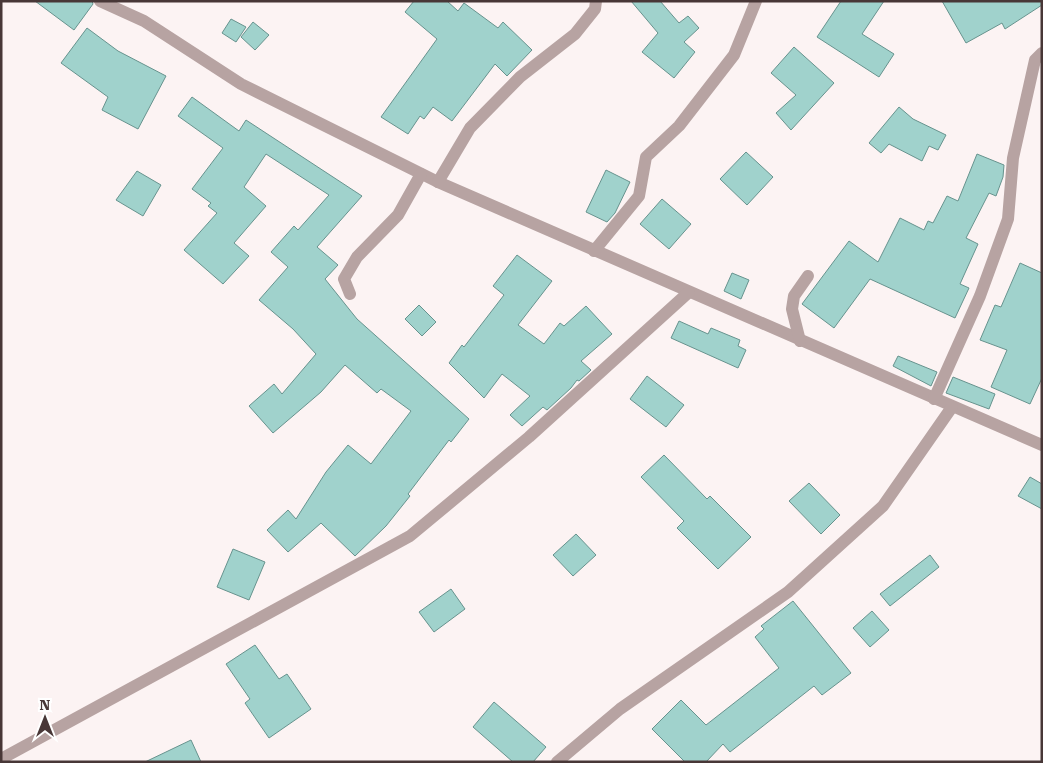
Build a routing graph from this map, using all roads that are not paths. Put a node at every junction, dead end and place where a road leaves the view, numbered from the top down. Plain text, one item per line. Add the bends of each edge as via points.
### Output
1 (100, 1) edge
2 (596, 1) edge
3 (756, 1) edge
4 (1042, 53) edge
5 (421, 174) junction
6 (438, 182) junction
7 (594, 251) junction
8 (808, 276) dead end
9 (689, 292) junction
10 (350, 294) dead end
11 (800, 341) junction
12 (934, 399) junction
13 (952, 407) junction
14 (1042, 445) edge
15 (1, 759) edge
16 (558, 762) edge

1 - 5 street via 144,21 240,84
2 - 6 street via 595,9 575,34 520,77 470,128
3 - 7 street via 734,55 679,126 646,157 639,196
4 - 12 street via 1035,60 1013,158 1008,219 980,296
5 - 6 street
5 - 10 street via 398,215 358,257 344,279
6 - 7 street
7 - 9 street
8 - 11 street via 794,296 792,309
9 - 11 street
9 - 15 street via 529,437 410,536
11 - 12 street
12 - 13 street
13 - 14 street
13 - 16 street via 882,506 788,592 620,709

